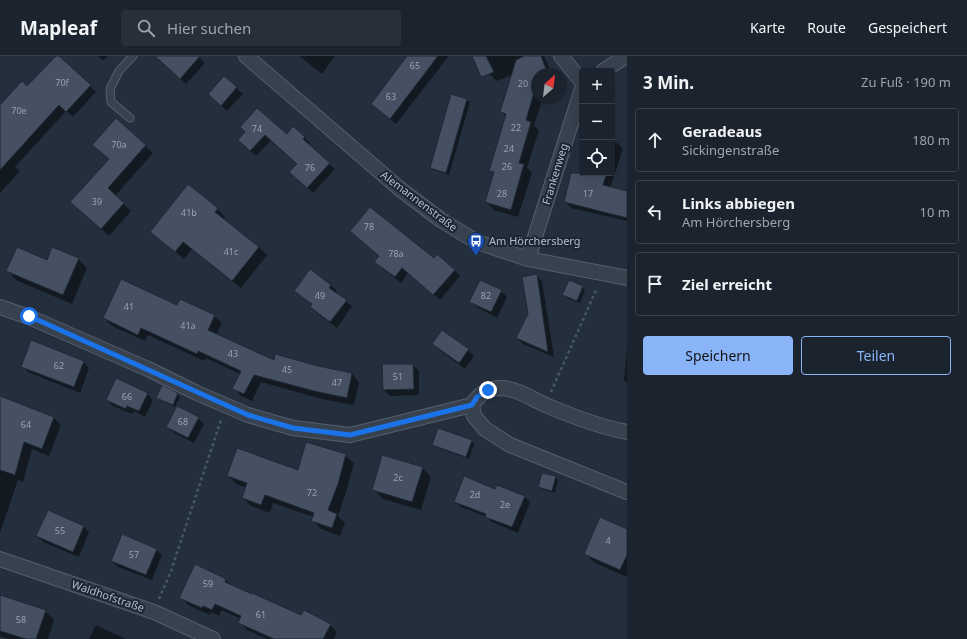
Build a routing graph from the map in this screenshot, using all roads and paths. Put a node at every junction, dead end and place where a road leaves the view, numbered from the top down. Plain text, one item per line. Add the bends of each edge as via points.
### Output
1 (133, 56) edge
2 (246, 56) edge
3 (561, 56) edge
4 (626, 56) edge
5 (608, 68) edge
6 (579, 78) edge
7 (579, 98) edge
8 (130, 118) dead end
9 (528, 259) junction
10 (604, 273) junction
11 (627, 278) edge
12 (0, 307) edge
13 (553, 386) dead end
14 (472, 405) junction
15 (222, 418) dead end
16 (627, 432) edge
17 (627, 492) edge
18 (0, 559) edge
19 (158, 601) dead end
20 (213, 639) edge

1 - 8 lane via 119,71 110,88 111,102
2 - 9 street, Alemannenstraße via 400,189 441,220 477,242
3 - 6 street
4 - 5 street
7 - 9 street, Frankenweg
9 - 10 street, Alemannenstraße
10 - 11 street, Alemannenstraße
10 - 13 path
12 - 14 street via 29,316 248,415 293,428 350,435
14 - 16 street via 477,397 488,390 504,388 606,428
14 - 17 street via 474,416 485,429 510,445
15 - 19 path via 171,572
18 - 20 street, Waldhofstraße via 154,612

